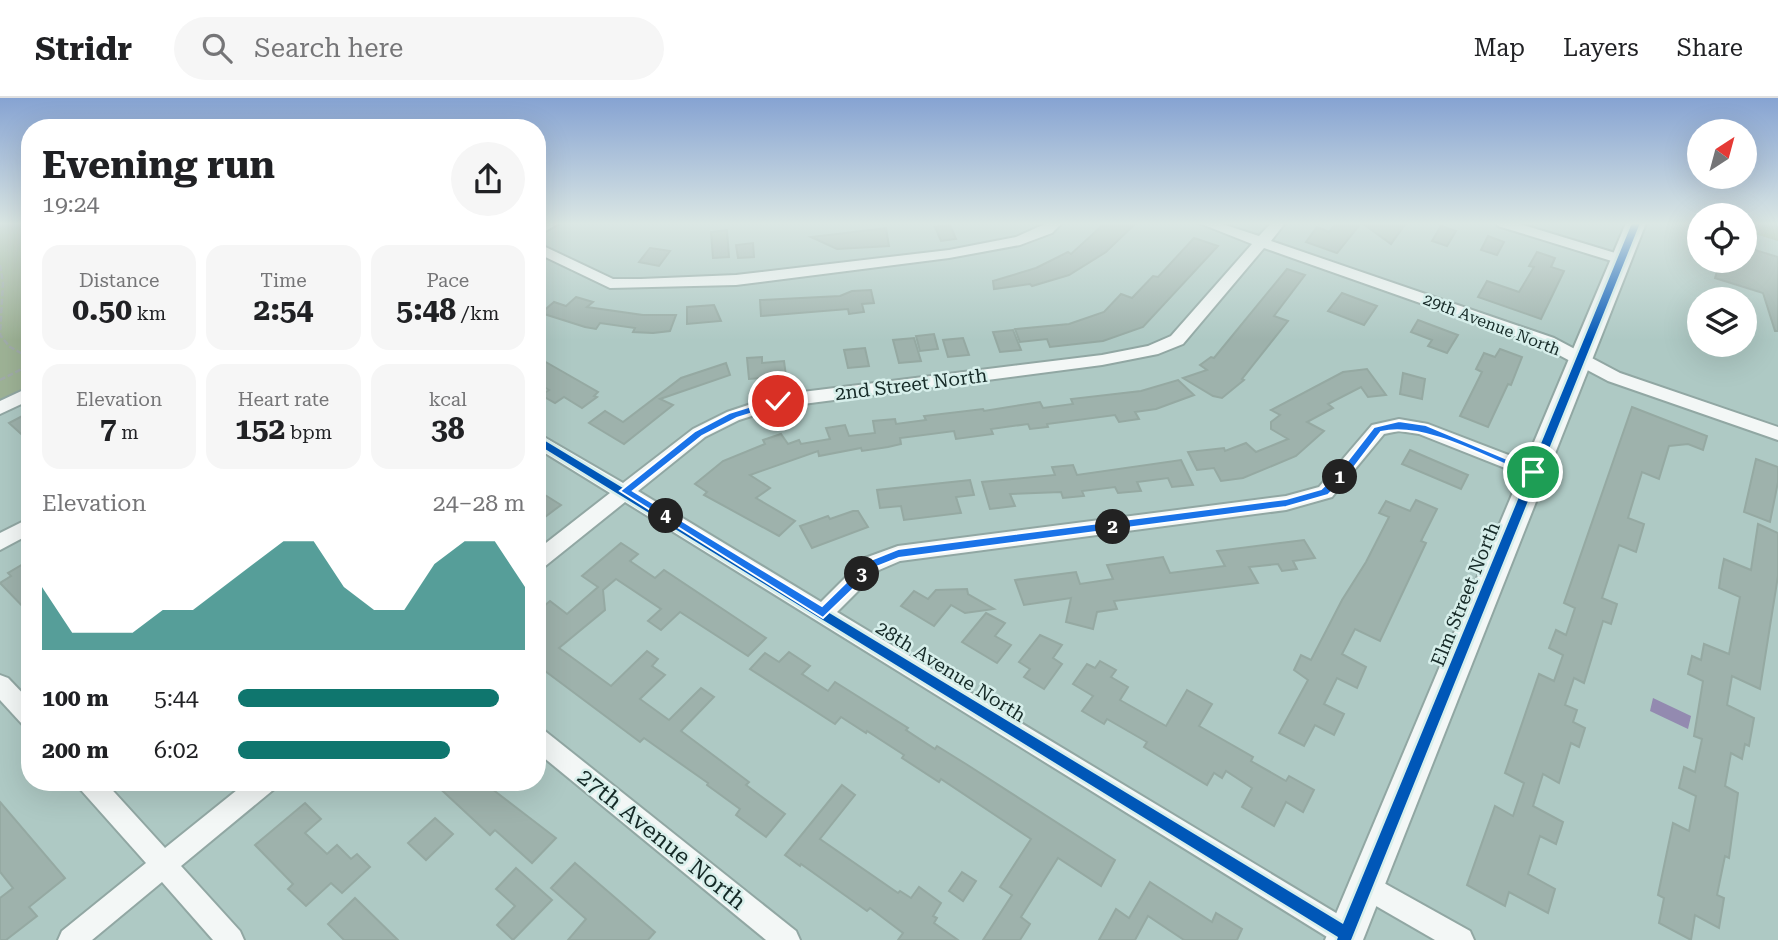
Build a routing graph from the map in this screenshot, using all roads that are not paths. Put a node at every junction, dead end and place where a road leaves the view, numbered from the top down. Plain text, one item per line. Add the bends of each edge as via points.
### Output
1 (569, 262) edge
2 (881, 262) edge
3 (1244, 262) edge
4 (1320, 262) edge
5 (1619, 262) edge
6 (1580, 358) junction
7 (21, 398) edge
8 (0, 408) edge
9 (1778, 434) edge
10 (546, 444) edge
11 (1533, 472) junction
12 (625, 491) junction
13 (21, 530) edge
14 (0, 542) edge
15 (546, 554) edge
16 (823, 613) junction
17 (0, 685) edge
18 (21, 707) edge
19 (546, 745) edge
20 (97, 791) edge
21 (254, 791) edge
22 (164, 864) junction
23 (1366, 886) junction
24 (1345, 937) edge
25 (71, 940) edge
26 (231, 940) edge
27 (787, 940) edge
28 (1461, 940) edge

1 - 2 street via 610,282 655,284 736,280
3 - 12 street, 2nd Street North via 1177,340 1152,350 778,401 699,433
4 - 6 street, 29th Avenue North via 1536,337
5 - 6 street, Elm Street North
6 - 9 street, 29th Avenue North via 1614,377
6 - 11 street, Elm Street North
7 - 8 street
10 - 12 street, 28th Avenue North
11 - 16 street via 1422,428 1399,425 1378,429 1325,492 1286,503 898,554 872,564
11 - 23 street, Elm Street North
12 - 15 street, 2nd Street North
12 - 16 street, 28th Avenue North
13 - 14 street
16 - 24 street, 28th Avenue North
17 - 18 street
19 - 27 street, 27th Avenue North
20 - 22 street
21 - 22 street
22 - 25 street
22 - 26 street
23 - 24 street, Elm Street North
23 - 28 street

